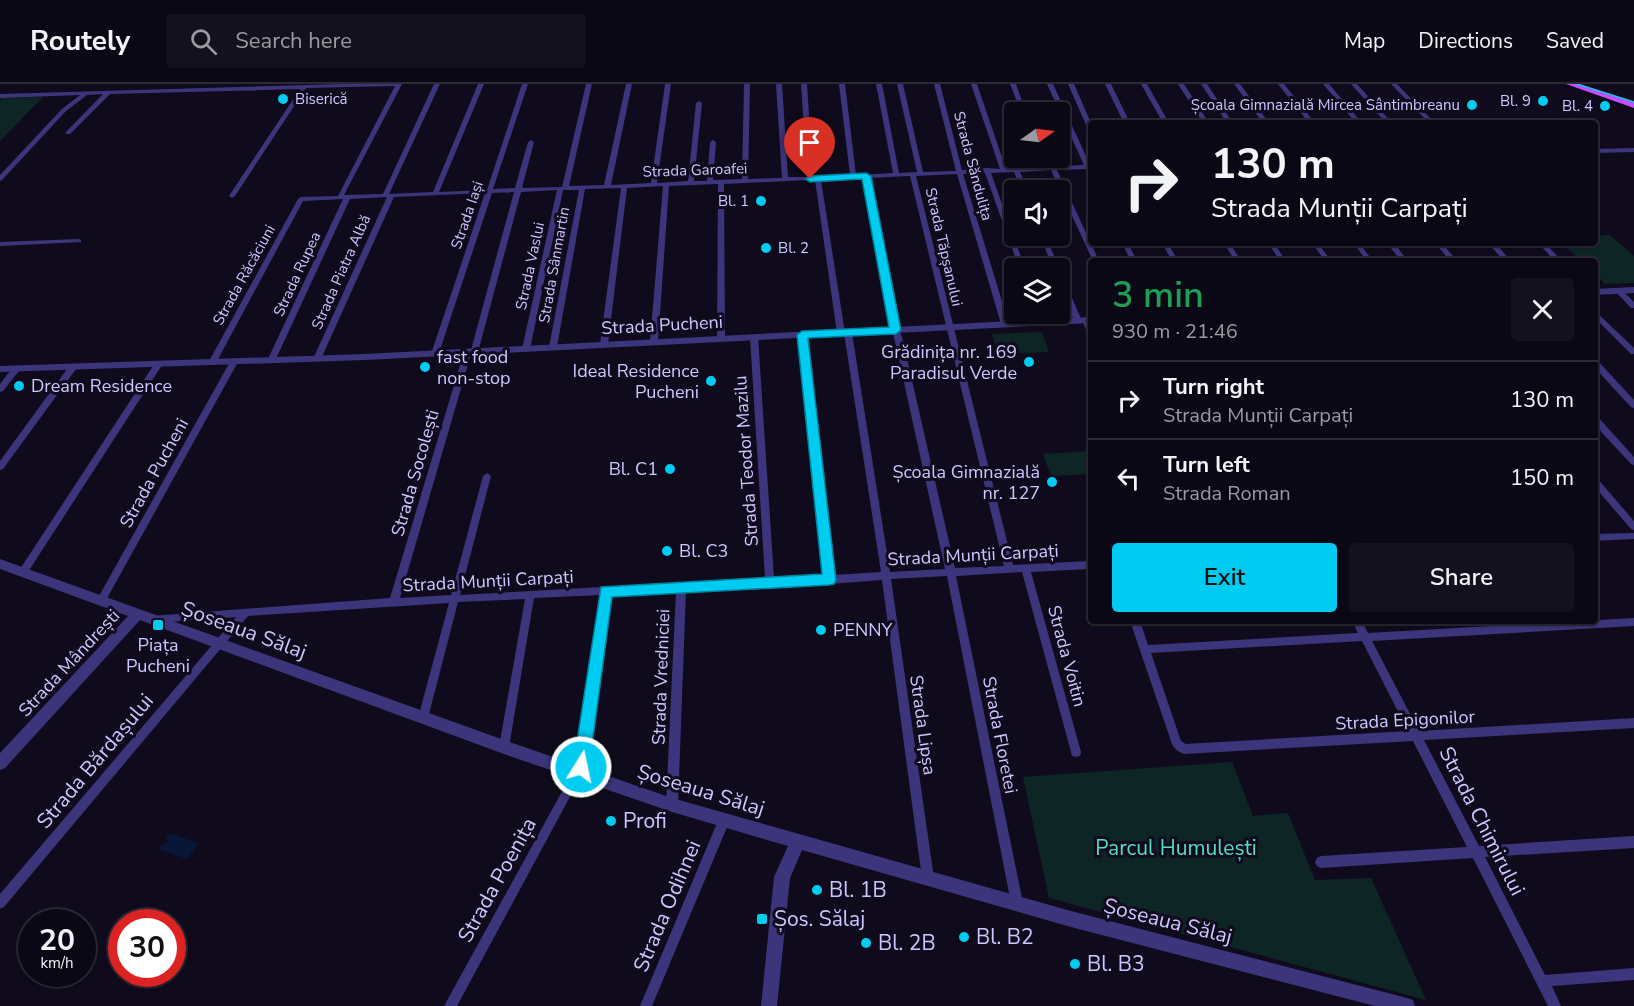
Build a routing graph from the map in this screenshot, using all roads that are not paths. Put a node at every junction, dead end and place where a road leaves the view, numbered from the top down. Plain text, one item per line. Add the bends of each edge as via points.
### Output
1 (71, 84) edge
2 (104, 84) edge
3 (397, 84) edge
4 (437, 84) edge
5 (481, 84) edge
6 (525, 84) edge
7 (589, 84) edge
8 (629, 84) edge
9 (668, 84) edge
10 (747, 84) edge
11 (779, 84) edge
12 (804, 84) edge
13 (842, 84) edge
14 (879, 84) edge
15 (900, 84) edge
16 (937, 84) edge
17 (974, 84) edge
18 (1013, 84) edge
19 (1050, 84) edge
20 (1071, 84) edge
21 (1107, 84) edge
22 (1144, 84) edge
23 (1181, 84) edge
24 (1203, 84) edge
25 (1237, 84) edge
26 (1281, 84) edge
27 (1326, 84) edge
28 (1354, 84) edge
29 (1394, 84) edge
30 (1570, 84) edge
31 (1588, 84) edge
32 (304, 87) junction
33 (97, 93) junction
34 (108, 93) junction
35 (85, 94) junction
36 (62, 95) junction
37 (0, 96) edge
38 (1634, 99) edge
39 (1020, 102) edge
40 (699, 103) dead end
41 (1634, 105) edge
42 (1125, 120) edge
43 (1164, 120) edge
44 (1204, 120) edge
45 (1228, 120) edge
46 (1264, 120) edge
47 (1310, 120) edge
48 (1356, 120) edge
49 (1386, 120) edge
50 (1429, 120) edge
51 (1088, 122) edge
52 (68, 134) dead end
53 (531, 142) dead end
54 (713, 142) dead end
55 (1634, 150) edge
56 (1598, 151) edge
57 (1088, 167) edge
58 (1049, 168) junction
59 (1003, 169) junction
60 (1016, 169) junction
61 (1088, 169) edge
62 (987, 170) junction
63 (959, 171) junction
64 (916, 174) junction
65 (896, 175) junction
66 (866, 176) junction
67 (853, 177) junction
68 (0, 179) edge
69 (810, 179) junction
70 (818, 179) junction
71 (785, 180) junction
72 (1021, 180) edge
73 (745, 182) junction
74 (710, 183) junction
75 (721, 183) junction
76 (691, 184) junction
77 (654, 185) junction
78 (666, 185) junction
79 (624, 186) junction
80 (607, 187) junction
81 (582, 188) junction
82 (563, 189) junction
83 (518, 191) junction
84 (489, 192) junction
85 (435, 194) junction
86 (232, 196) dead end
87 (388, 196) junction
88 (344, 198) junction
89 (301, 199) joint
90 (79, 241) dead end
91 (0, 244) edge
92 (1088, 245) edge
93 (1358, 246) edge
94 (1392, 246) edge
95 (1441, 246) edge
96 (1494, 246) edge
97 (1544, 246) edge
98 (1018, 258) edge
99 (1368, 258) edge
100 (1402, 258) edge
101 (1451, 258) edge
102 (1505, 258) edge
103 (1556, 258) edge
104 (1634, 290) edge
105 (1619, 291) junction
106 (1598, 292) edge
107 (1070, 295) edge
108 (1634, 306) edge
109 (1598, 316) edge
110 (1004, 321) edge
111 (1070, 321) edge
112 (1086, 323) edge
113 (1005, 324) edge
114 (949, 327) junction
115 (896, 330) junction
116 (845, 333) junction
117 (802, 335) junction
118 (754, 337) junction
119 (721, 339) junction
120 (654, 342) junction
121 (604, 344) junction
122 (553, 347) junction
123 (526, 349) junction
124 (471, 352) junction
125 (1634, 352) edge
126 (435, 354) junction
127 (317, 359) junction
128 (271, 361) junction
129 (234, 362) junction
130 (212, 363) junction
131 (158, 365) junction
132 (1598, 366) edge
133 (73, 367) junction
134 (0, 369) edge
135 (16, 369) junction
136 (0, 389) edge
137 (1634, 405) edge
138 (1598, 422) edge
139 (1634, 462) edge
140 (0, 467) edge
141 (487, 476) dead end
142 (1598, 485) edge
143 (1634, 527) edge
144 (1634, 536) edge
145 (1598, 538) edge
146 (0, 564) edge
147 (1088, 566) edge
148 (1026, 569) junction
149 (1010, 570) junction
150 (23, 572) junction
151 (951, 573) junction
152 (886, 577) junction
153 (829, 580) junction
154 (770, 583) junction
155 (681, 587) junction
156 (606, 592) junction
157 (530, 596) junction
158 (102, 599) junction
159 (455, 599) junction
160 (394, 602) junction
161 (246, 612) junction
162 (139, 613) junction
163 (154, 619) junction
164 (1634, 622) edge
165 (1136, 624) edge
166 (1358, 624) edge
167 (1365, 637) junction
168 (220, 644) junction
169 (1144, 648) junction
170 (423, 718) junction
171 (1634, 723) edge
172 (1417, 736) junction
173 (504, 747) junction
174 (1076, 752) dead end
175 (0, 763) edge
176 (579, 773) junction
177 (672, 805) junction
178 (724, 820) junction
179 (798, 842) junction
180 (1634, 842) edge
181 (1476, 853) junction
182 (1321, 862) dead end
183 (928, 878) junction
184 (0, 903) edge
185 (1017, 903) junction
186 (1634, 974) edge
187 (1542, 981) junction
188 (450, 1006) edge
189 (646, 1006) edge
190 (769, 1006) edge
191 (1407, 1006) edge
192 (1555, 1006) edge

1 - 36 street
2 - 33 street
3 - 32 street
3 - 88 street, Strada Rupea
4 - 87 street, Strada Piatra Albă
5 - 85 street
6 - 84 street, Strada Iași
7 - 82 street, Strada Vaslui
8 - 80 street
9 - 77 street
10 - 73 street
11 - 71 street
12 - 69 street
13 - 67 street
14 - 65 street
15 - 64 street, Strada Tăpșanului
16 - 63 street, Strada Săndulița
17 - 59 street
18 - 39 street
19 - 57 street
20 - 51 street
21 - 42 street
22 - 43 street
23 - 44 street
24 - 45 street
25 - 46 street
26 - 47 street
27 - 48 street
28 - 49 street
29 - 50 street
30 - 41 main road
31 - 38 main road
32 - 34 street
32 - 86 street
33 - 34 street
33 - 35 street
34 - 52 street
35 - 36 street
35 - 68 street
36 - 37 street
40 - 76 street
53 - 83 street, Strada Socolești
54 - 74 street
55 - 56 street
58 - 60 street, Strada Garoafei
58 - 61 street, Strada Garoafei
58 - 92 street
59 - 60 street, Strada Garoafei
59 - 62 street, Strada Garoafei
60 - 72 street
62 - 63 street, Strada Garoafei
62 - 98 street
63 - 64 street, Strada Garoafei
63 - 110 street, Strada Săndulița
64 - 65 street, Strada Garoafei
64 - 114 street, Strada Tăpșanului
65 - 66 street, Strada Garoafei
66 - 67 street, Strada Garoafei
66 - 115 street, Strada Floretei
67 - 70 street, Strada Garoafei
69 - 70 street, Strada Garoafei
69 - 71 street, Strada Garoafei
70 - 116 street, Strada Lipșa
71 - 73 street, Strada Garoafei
73 - 75 street, Strada Garoafei
74 - 75 street, Strada Garoafei
74 - 76 street, Strada Garoafei
75 - 119 street
76 - 78 street, Strada Garoafei
77 - 78 street, Strada Garoafei
77 - 79 street, Strada Garoafei
78 - 120 street
79 - 80 street, Strada Garoafei
79 - 121 street
80 - 81 street, Strada Garoafei
81 - 82 street, Strada Garoafei
81 - 122 street, Strada Sânmartin
82 - 83 street, Strada Garoafei
82 - 123 street, Strada Vaslui
83 - 84 street, Strada Garoafei
83 - 124 street, Strada Socolești
84 - 85 street, Strada Garoafei
84 - 126 street, Strada Iași
85 - 87 street, Strada Garoafei
87 - 88 street, Strada Garoafei
87 - 127 street, Strada Piatra Albă
88 - 89 street, Strada Garoafei
88 - 128 street, Strada Rupea
89 - 130 street, Strada Răcăciuni
90 - 91 street
93 - 99 street
94 - 100 street
95 - 101 street
96 - 102 street
97 - 103 street
104 - 105 street
105 - 106 street
105 - 108 street
107 - 112 street
109 - 125 street
111 - 112 street, Strada Pucheni
113 - 114 street, Strada Pucheni
114 - 115 street, Strada Pucheni
114 - 149 street, Strada Tăpșanului
115 - 116 street, Strada Pucheni
115 - 151 street, Strada Floretei
116 - 117 street, Strada Pucheni
116 - 152 street, Strada Lipșa
117 - 118 street, Strada Pucheni
117 - 153 street
118 - 119 street, Strada Pucheni
118 - 154 street, Strada Teodor Mazilu
119 - 120 street, Strada Pucheni
120 - 121 street, Strada Pucheni
121 - 122 street, Strada Pucheni
122 - 123 street, Strada Pucheni
123 - 124 street, Strada Pucheni
124 - 126 street, Strada Pucheni
124 - 160 street, Strada Socolești
126 - 127 street, Strada Pucheni
127 - 128 street, Strada Pucheni
128 - 129 street, Strada Pucheni
129 - 130 street, Strada Pucheni
129 - 158 street, Strada Pucheni
130 - 131 street, Strada Pucheni
131 - 133 street, Strada Pucheni
131 - 150 street
132 - 137 street
133 - 135 street, Strada Pucheni
133 - 140 street
134 - 135 street, Strada Pucheni
135 - 136 street
138 - 139 street
141 - 159 street
142 - 143 street
144 - 145 street
146 - 150 street, Șoseaua Sălaj
147 - 148 street, Strada Munții Carpați
148 - 149 street, Strada Munții Carpați
148 - 174 street, Strada Voitin
149 - 151 street, Strada Munții Carpați
150 - 158 street, Șoseaua Sălaj
151 - 152 street, Strada Munții Carpați
151 - 185 street, Strada Floretei
152 - 153 street, Strada Munții Carpați
152 - 183 street, Strada Lipșa
153 - 154 street, Strada Munții Carpați
154 - 155 street, Strada Munții Carpați
155 - 156 street, Strada Munții Carpați
155 - 177 street, Strada Vredniciei
156 - 157 street, Strada Munții Carpați
156 - 176 street, Strada Poenița
157 - 159 street, Strada Munții Carpați
157 - 173 street
158 - 162 street, Șoseaua Sălaj
159 - 160 street, Strada Munții Carpați
159 - 170 street
160 - 161 street, Strada Munții Carpați
161 - 163 street, Strada Munții Carpați
161 - 168 street
162 - 163 street, Șoseaua Sălaj
162 - 175 street, Strada Mândrești
163 - 168 street, Șoseaua Sălaj
164 - 167 street
165 - 169 street
166 - 167 street, Strada Chimirului
167 - 169 street
167 - 172 street, Strada Chimirului
168 - 170 street, Șoseaua Sălaj
168 - 184 street, Strada Bărdașului
169 - 172 street, Strada Epigonilor via 1179,747 1184,749
170 - 173 street, Șoseaua Sălaj
171 - 172 street, Strada Epigonilor
172 - 181 street, Strada Chimirului
173 - 176 street, Șoseaua Sălaj
176 - 177 street, Șoseaua Sălaj
176 - 188 street, Strada Poenița
177 - 178 street, Șoseaua Sălaj
178 - 179 street, Șoseaua Sălaj
178 - 189 street, Strada Odihnei
179 - 183 street, Șoseaua Sălaj
179 - 190 street via 787,863 781,888
180 - 181 street
181 - 182 street
181 - 187 street, Strada Chimirului
183 - 185 street, Șoseaua Sălaj
185 - 191 street, Șoseaua Sălaj
186 - 187 street
187 - 192 street, Strada Chimirului

